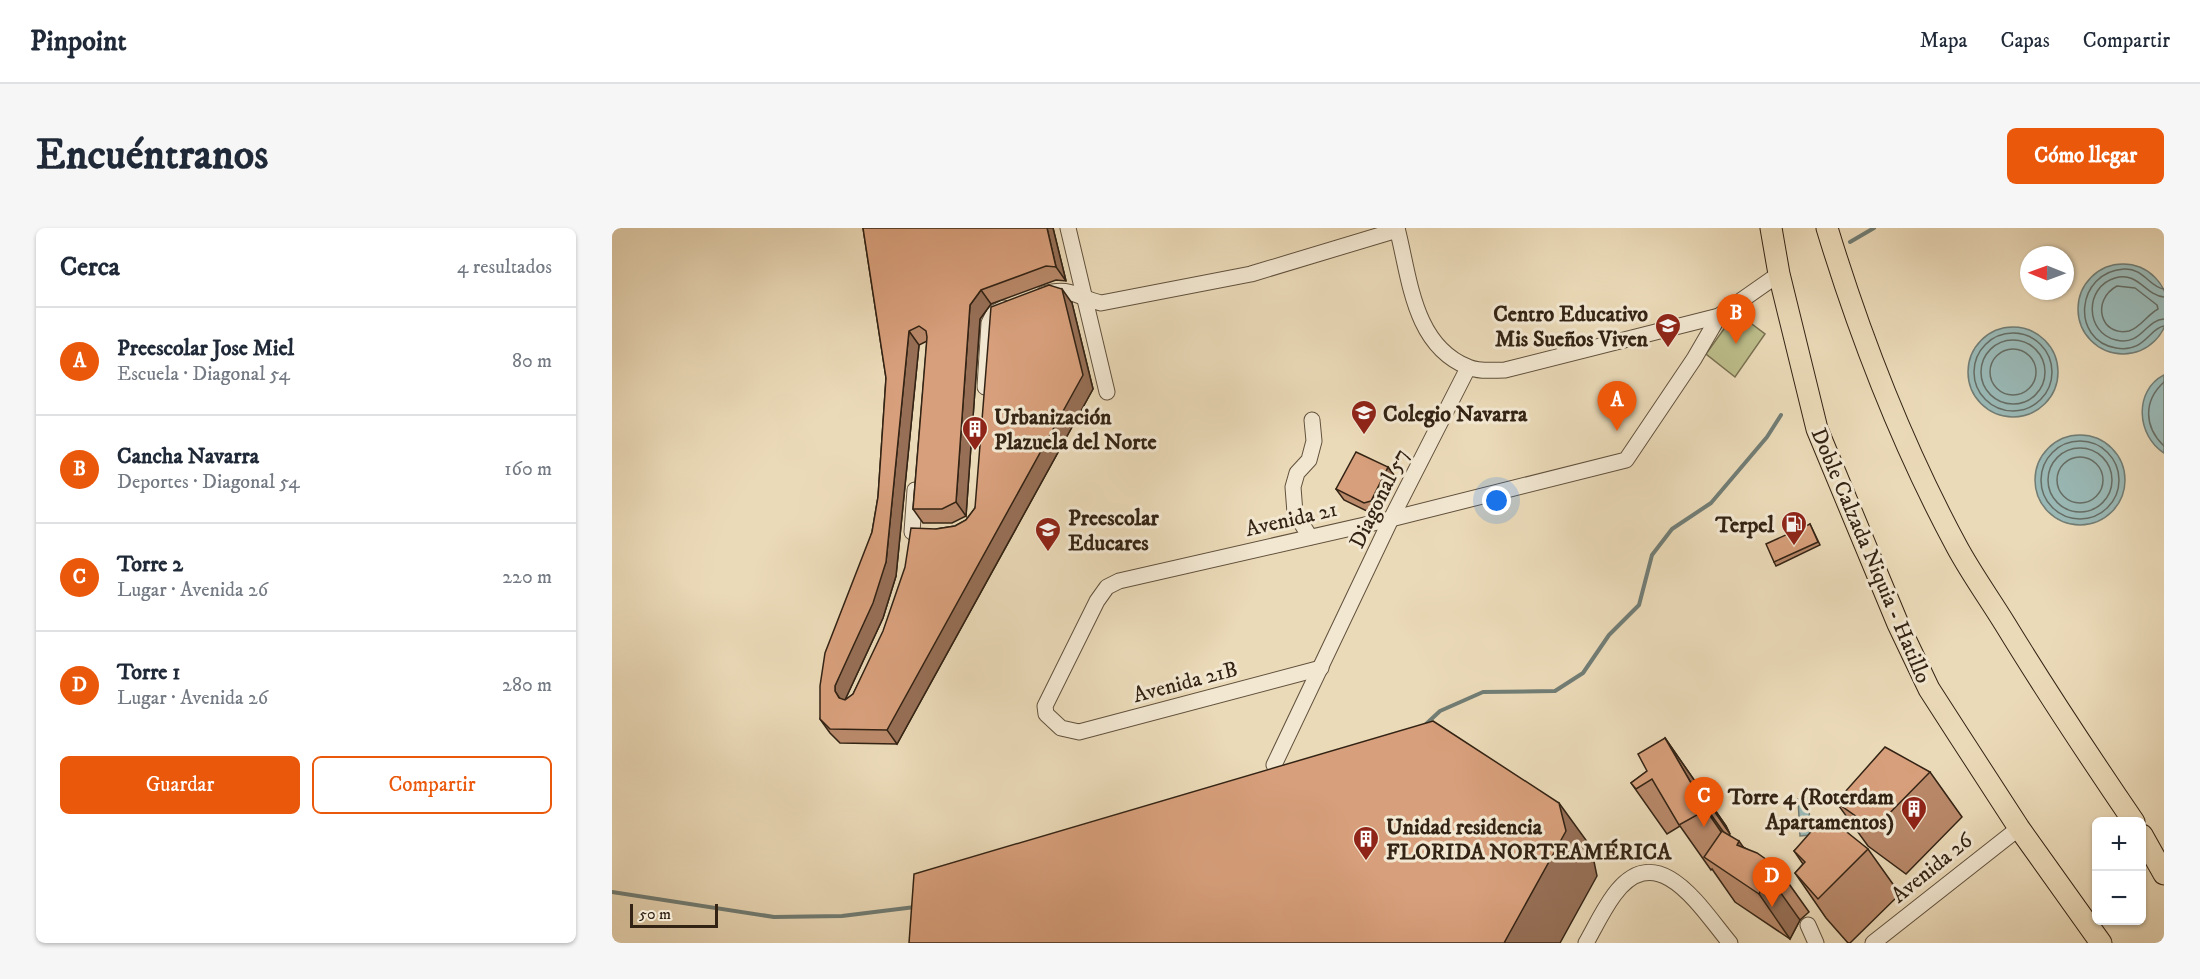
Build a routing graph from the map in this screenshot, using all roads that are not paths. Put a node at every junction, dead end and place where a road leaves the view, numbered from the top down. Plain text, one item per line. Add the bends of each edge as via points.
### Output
1 (1068, 228) edge
2 (1771, 228) edge
3 (1827, 228) edge
4 (1397, 229) edge
5 (1779, 274) junction
6 (1085, 299) junction
7 (1719, 316) junction
8 (1468, 368) junction
9 (1107, 392) dead end
10 (984, 405) edge
11 (1312, 420) dead end
12 (916, 475) edge
13 (1391, 519) junction
14 (912, 532) junction
15 (933, 533) edge
16 (1310, 537) junction
17 (911, 549) edge
18 (1321, 668) junction
19 (1061, 728) joint
20 (1274, 765) edge
21 (2131, 817) edge
22 (2019, 828) junction
23 (2146, 842) edge
24 (2164, 874) edge
25 (1809, 925) edge
26 (1586, 943) edge
27 (1730, 943) edge
28 (1816, 943) edge
29 (1873, 943) edge
30 (2101, 943) edge

1 - 6 street
2 - 5 highway, Doble Calzada Niquia - Hatillo
3 - 21 highway via 1845,290 1924,481 1958,548
4 - 6 street via 1251,274 1101,303
4 - 8 street via 1423,326 1438,347
5 - 7 street
5 - 22 highway, Doble Calzada Niquia - Hatillo via 1803,380 1824,450 1898,624 1929,689
6 - 9 street
6 - 10 street via 1059,289 994,313 989,322
7 - 8 street via 1505,370
7 - 13 street, Avenida 21 via 1626,460
8 - 13 street, Diagonal 57
11 - 16 street via 1314,441 1309,460 1297,473 1293,487 1294,513
12 - 14 street
13 - 16 street, Avenida 21
13 - 18 street, Diagonal 57
14 - 15 street
14 - 17 street
16 - 19 street, Avenida 21 via 1107,587 1045,706 1050,721
18 - 19 street, Avenida 21B via 1079,732
18 - 20 street, Diagonal 57
22 - 29 street, Avenida 26
22 - 30 highway, Doble Calzada Niquia - Hatillo
23 - 24 highway
25 - 28 street
26 - 27 street via 1614,894 1626,882 1654,872 1673,878

